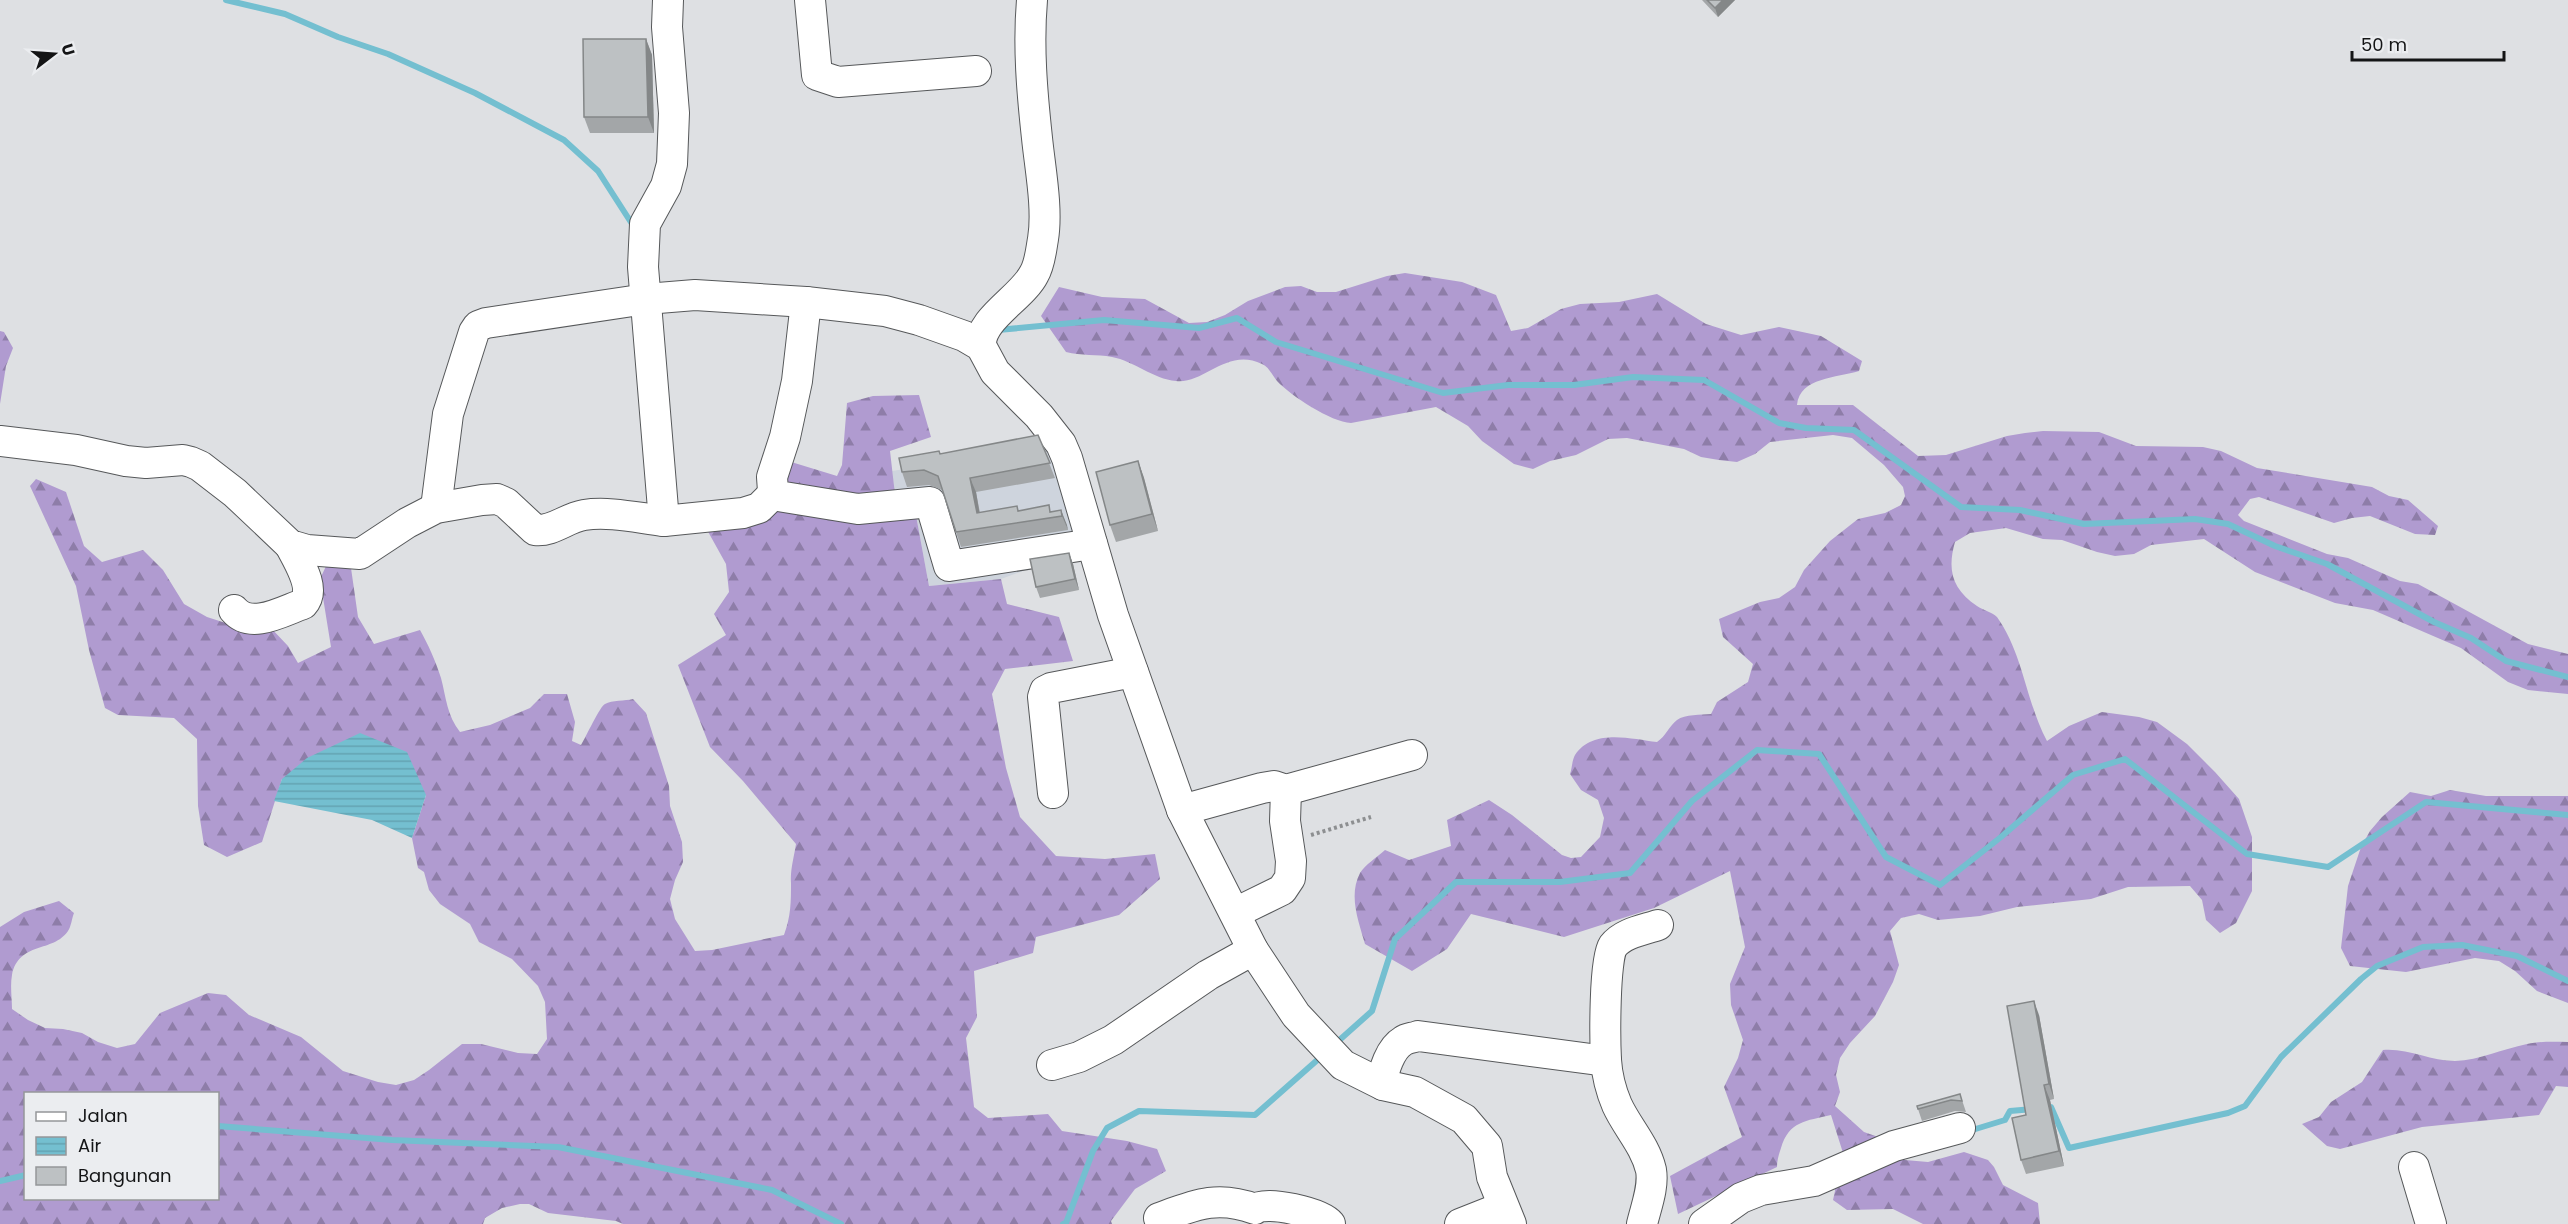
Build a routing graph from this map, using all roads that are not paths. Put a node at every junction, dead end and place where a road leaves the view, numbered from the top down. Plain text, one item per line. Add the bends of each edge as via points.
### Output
1 (668, 0) edge
2 (810, 0) edge
3 (1032, 0) edge
4 (976, 71) dead end
5 (646, 299) junction
6 (806, 302) junction
7 (982, 338) junction
8 (0, 441) edge
9 (774, 493) junction
10 (1058, 495) dead end
11 (436, 500) junction
12 (664, 521) junction
13 (1091, 538) junction
14 (290, 545) junction
15 (234, 610) dead end
16 (1133, 672) junction
17 (1412, 755) dead end
18 (1286, 790) junction
19 (1053, 793) dead end
20 (1182, 810) junction
21 (1235, 913) junction
22 (1658, 924) dead end
23 (1253, 950) junction
24 (1606, 1061) junction
25 (1052, 1065) dead end
26 (1383, 1085) junction
27 (1960, 1128) dead end
28 (2414, 1167) dead end
29 (1507, 1215) edge
30 (1255, 1216) edge
31 (1159, 1218) dead end
32 (1330, 1224) edge
33 (1460, 1224) edge
34 (1642, 1224) edge
35 (1704, 1224) edge
36 (2431, 1224) edge

1 - 5 street via 674,113 672,164 666,186 645,224
2 - 4 street via 814,63 817,75 824,79 838,82
3 - 7 street via 1029,32 1044,235 1034,274 987,325
5 - 6 street via 695,295
5 - 11 street via 478,327 448,414
5 - 12 street
6 - 7 street via 885,311
6 - 9 street via 796,381 772,477
7 - 13 street via 995,372 1061,444
8 - 14 street via 76,450 126,461 191,462 236,493
9 - 12 street via 759,508 743,513
9 - 13 street via 858,508 930,502 949,566
10 - 13 street via 1074,534
11 - 12 street via 497,498 534,530 542,531 582,515
11 - 14 street via 355,554
13 - 16 street
14 - 15 street via 307,582 308,599 256,619 242,618
16 - 19 street via 1045,691
16 - 20 street
17 - 18 street
18 - 20 street via 1262,788
18 - 21 street via 1290,878 1282,891
20 - 21 street
21 - 23 street
22 - 24 street via 1622,937 1612,947 1607,973
23 - 25 street via 1208,975 1113,1040
23 - 26 street via 1296,1015 1342,1065
24 - 26 street via 1418,1036 1404,1040 1394,1050 1382,1077
24 - 34 street via 1617,1105 1646,1154 1651,1172
26 - 29 street via 1415,1092 1464,1119 1487,1146 1492,1177
27 - 35 street via 1894,1146 1814,1181 1741,1198
28 - 36 street
29 - 33 street
30 - 31 street via 1239,1203 1216,1201
30 - 32 street via 1266,1204 1319,1215

